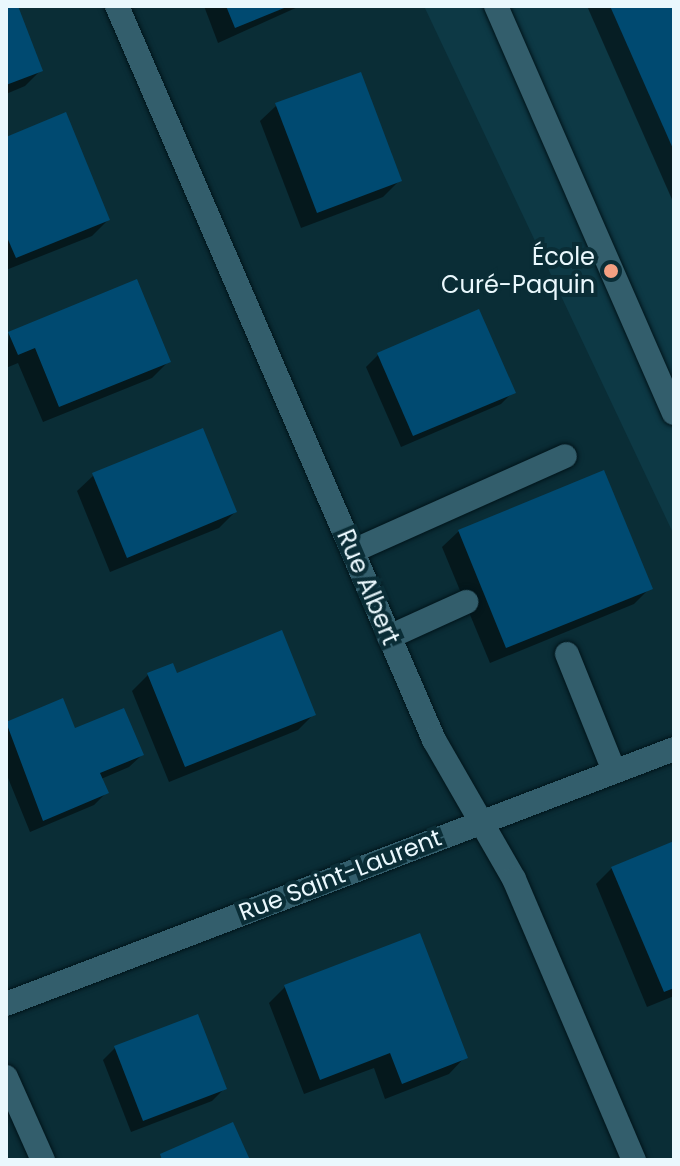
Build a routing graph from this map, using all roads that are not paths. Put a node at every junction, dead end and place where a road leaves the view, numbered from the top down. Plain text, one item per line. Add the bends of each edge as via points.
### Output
1 (117, 6) edge
2 (496, 6) edge
3 (674, 413) edge
4 (565, 456) dead end
5 (353, 551) junction
6 (466, 602) dead end
7 (389, 637) junction
8 (567, 654) dead end
9 (674, 749) edge
10 (614, 771) junction
11 (480, 822) junction
12 (6, 1004) edge
13 (6, 1077) edge
14 (43, 1160) edge
15 (634, 1160) edge

1 - 5 street, Rue Albert
2 - 3 street
4 - 5 street
5 - 7 street, Rue Albert
6 - 7 street
7 - 11 street, Rue Albert via 434,740
8 - 10 street
9 - 10 street, Rue Saint-Laurent
10 - 11 street, Rue Saint-Laurent
11 - 12 street, Rue Saint-Laurent
11 - 15 street, Rue Albert via 514,879
13 - 14 street

